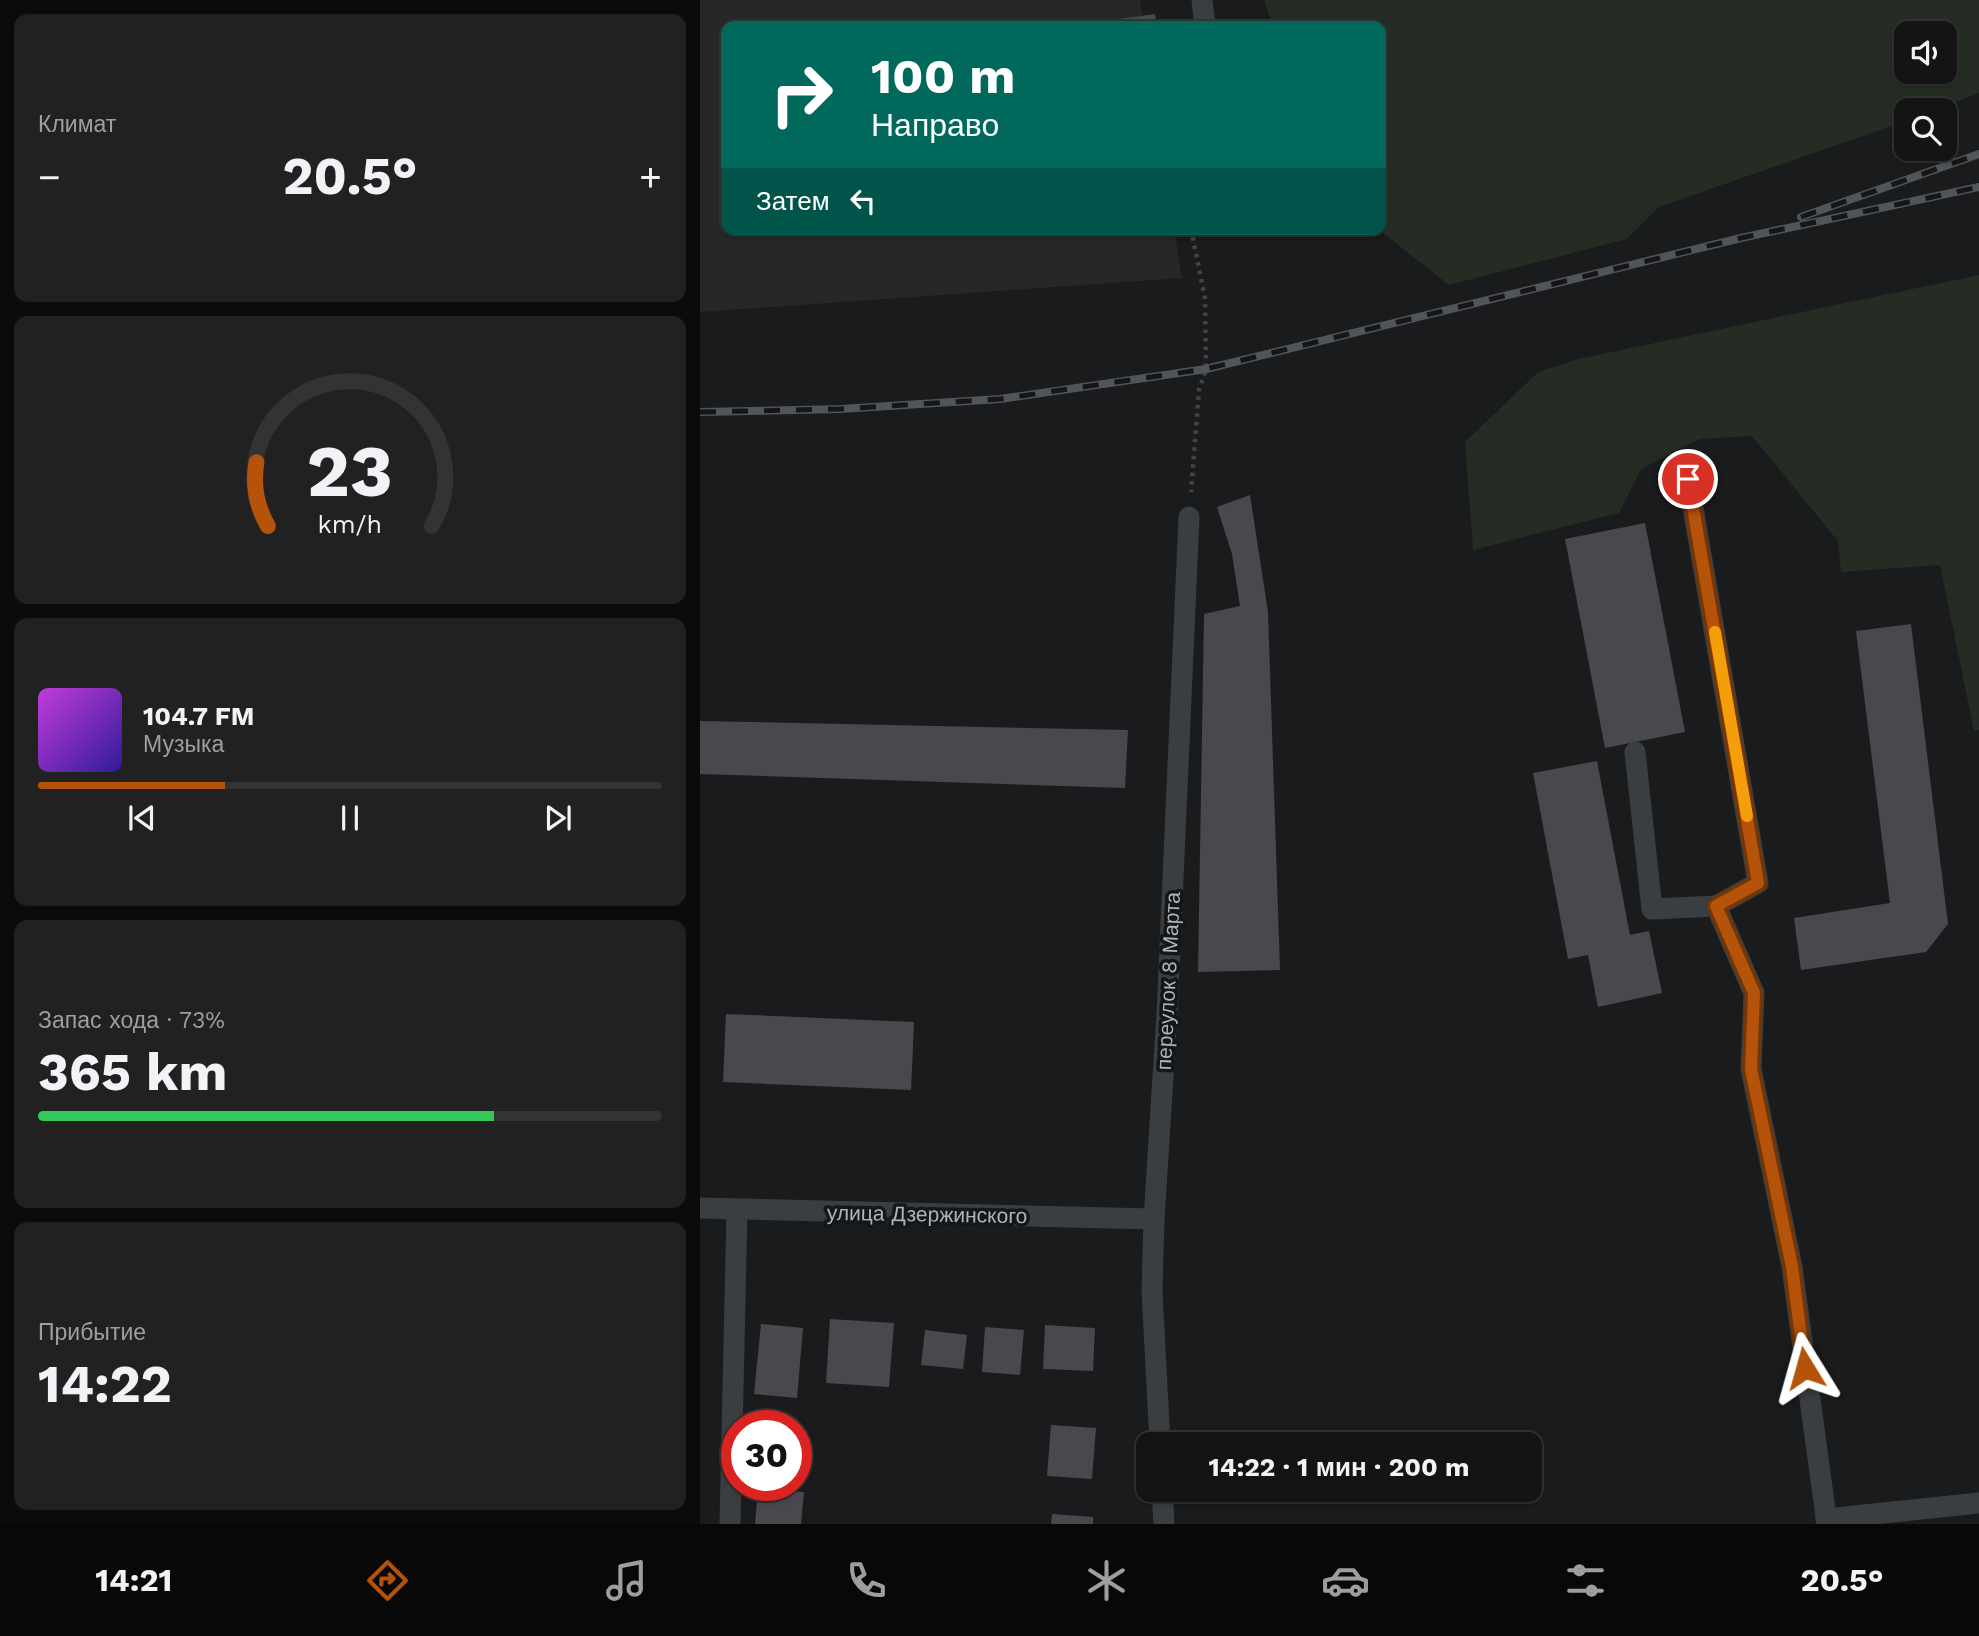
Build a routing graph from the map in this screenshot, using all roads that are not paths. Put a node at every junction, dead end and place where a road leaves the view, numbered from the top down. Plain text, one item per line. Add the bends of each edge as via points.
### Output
1 (1202, 0) edge
2 (1204, 21) edge
3 (1688, 479) dead end
4 (1189, 517) road end
5 (1635, 752) dead end
6 (1716, 906) junction
7 (700, 1208) edge
8 (737, 1210) junction
9 (1154, 1219) junction
10 (1159, 1432) edge
11 (1163, 1502) edge
12 (1979, 1503) edge
13 (1827, 1522) edge
14 (730, 1524) edge
15 (1164, 1524) edge

1 - 2 street
3 - 6 street via 1758,883
4 - 9 street, переулок 8 Марта
5 - 6 street via 1652,909
6 - 13 street via 1754,993 1751,1069 1792,1267
7 - 8 street, улица Дзержинского
8 - 9 street, улица Дзержинского
8 - 14 street
9 - 10 street, переулок 8 Марта via 1152,1290
11 - 15 street
12 - 13 street

